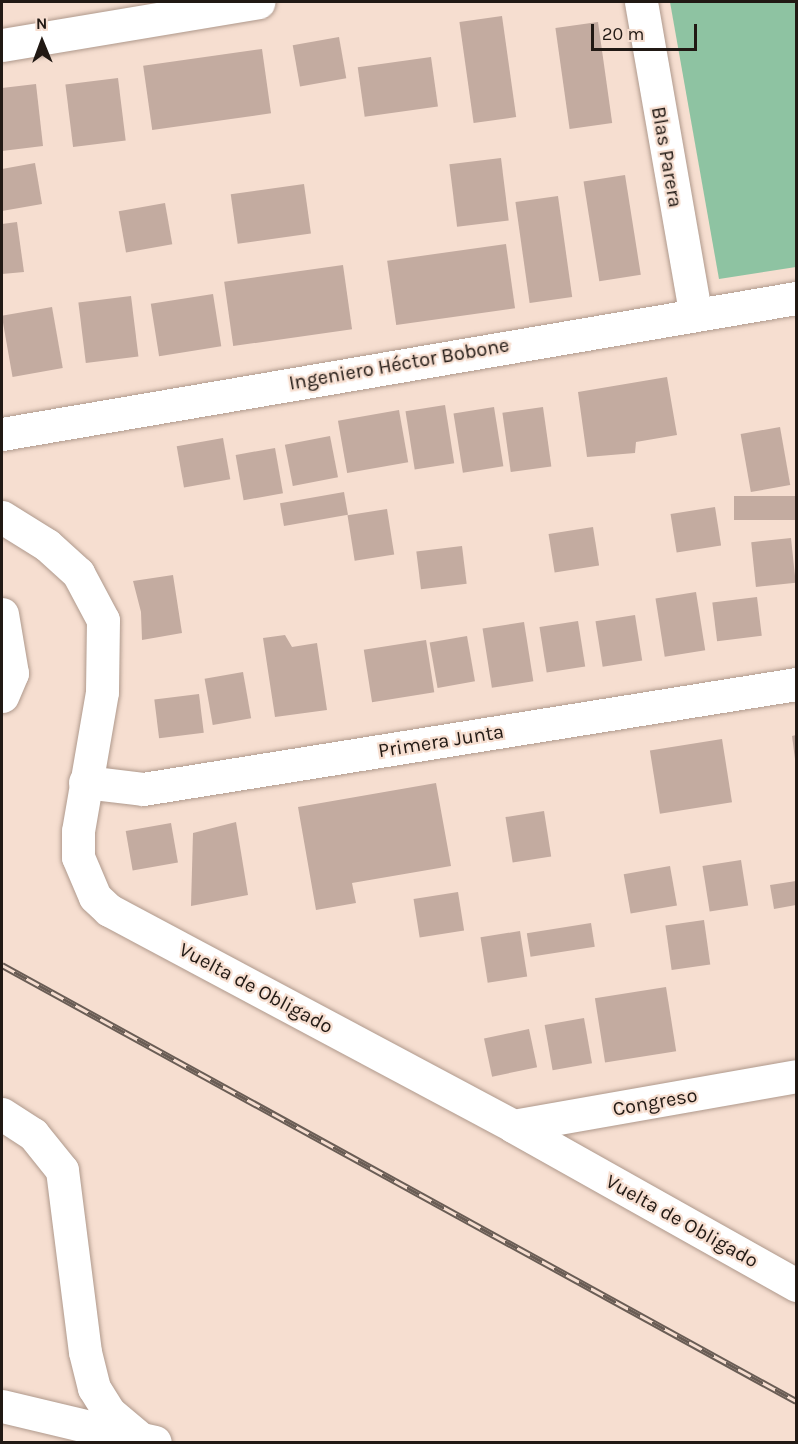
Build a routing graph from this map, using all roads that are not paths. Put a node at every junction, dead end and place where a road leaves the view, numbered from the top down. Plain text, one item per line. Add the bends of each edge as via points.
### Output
1 (258, 2) edge
2 (641, 2) edge
3 (2, 45) edge
4 (796, 298) edge
5 (695, 313) junction
6 (2, 434) edge
7 (2, 517) edge
8 (2, 614) edge
9 (796, 684) edge
10 (2, 696) edge
11 (85, 782) junction
12 (796, 1076) edge
13 (2, 1114) edge
14 (513, 1126) junction
15 (796, 1285) edge
16 (2, 1406) edge
17 (148, 1441) edge

1 - 3 street
2 - 5 street, Blas Parera
4 - 5 street, Ingeniero Héctor Bobone
5 - 6 street, Ingeniero Héctor Bobone
7 - 11 street, Vuelta de Obligado via 47,545 78,573 103,620 106,642 102,692
8 - 10 street via 12,673
9 - 11 street, Primera Junta via 143,789
11 - 14 street, Vuelta de Obligado via 78,857 90,889 109,910
12 - 14 street, Congreso
13 - 17 street via 33,1134 62,1170 85,1352 94,1388 109,1412
14 - 15 street, Vuelta de Obligado
16 - 17 street

